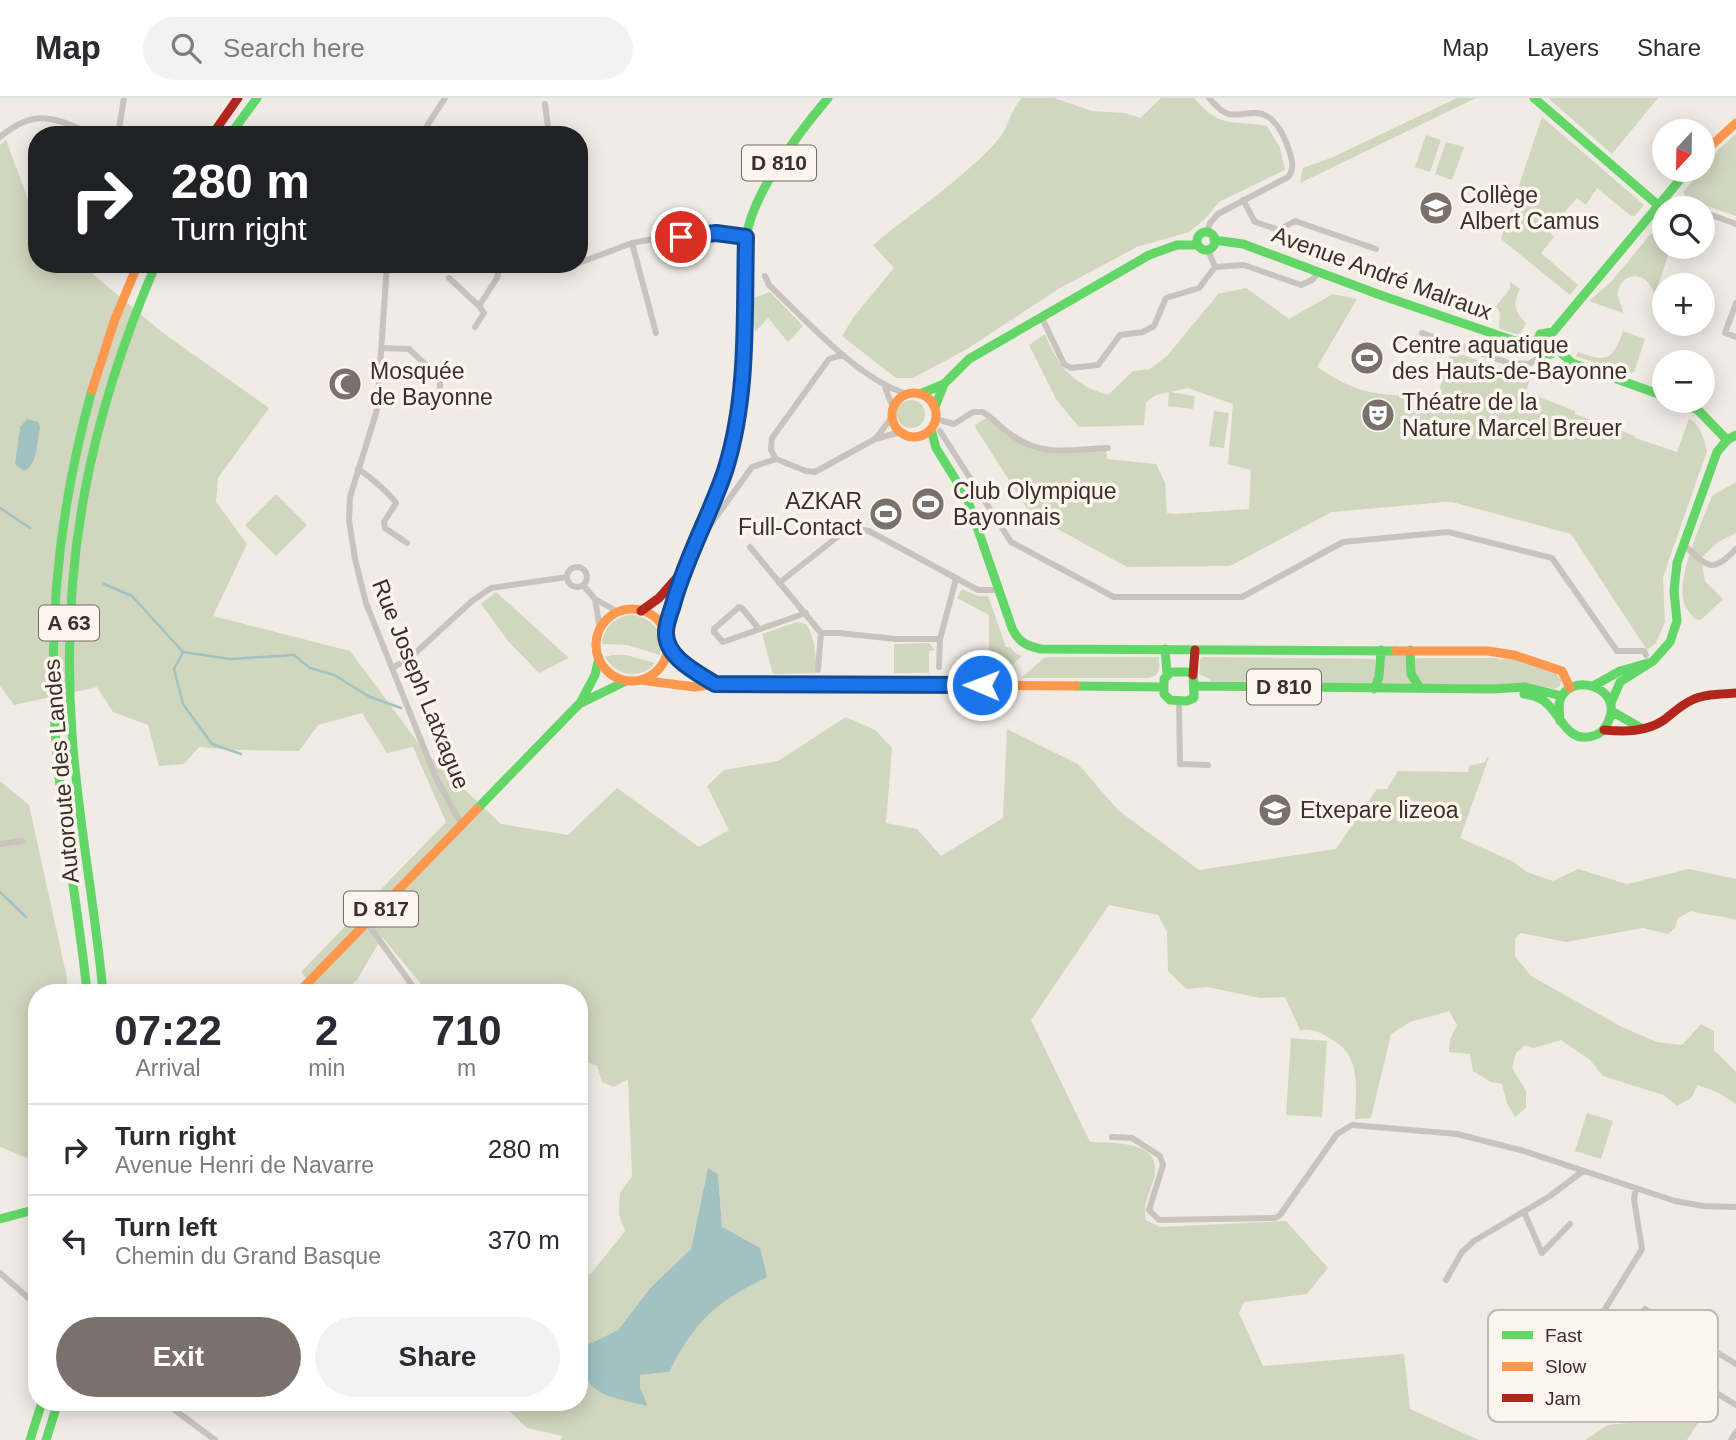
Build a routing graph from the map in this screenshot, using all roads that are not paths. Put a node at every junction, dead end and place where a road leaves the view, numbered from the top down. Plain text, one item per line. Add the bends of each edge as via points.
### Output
1 (124, 98) edge
2 (237, 98) edge
3 (257, 98) edge
4 (445, 98) edge
5 (828, 98) edge
6 (1209, 98) edge
7 (1534, 98) edge
8 (545, 104) dead end
9 (1736, 122) edge
10 (70, 126) edge
11 (119, 126) edge
12 (218, 126) edge
13 (237, 126) edge
14 (427, 126) edge
15 (548, 126) edge
16 (0, 137) edge
17 (1715, 142) edge
18 (1679, 182) edge
19 (1653, 196) edge
20 (1668, 196) edge
21 (1243, 200) junction
22 (1652, 215) edge
23 (1715, 216) edge
24 (1736, 224) edge
25 (1207, 232) junction
26 (746, 237) junction
27 (1214, 240) junction
28 (1197, 241) junction
29 (632, 243) junction
30 (1376, 249) dead end
31 (1208, 250) junction
32 (588, 260) edge
33 (1215, 267) junction
34 (1319, 271) junction
35 (134, 273) edge
36 (152, 273) edge
37 (386, 273) edge
38 (498, 273) edge
39 (765, 276) dead end
40 (449, 278) dead end
41 (1736, 303) edge
42 (479, 306) junction
43 (1041, 316) junction
44 (475, 327) dead end
45 (1553, 332) junction
46 (656, 333) dead end
47 (1422, 333) dead end
48 (1736, 337) edge
49 (1536, 342) junction
50 (382, 348) junction
51 (1557, 349) junction
52 (1544, 354) junction
53 (842, 355) junction
54 (944, 384) junction
55 (884, 385) junction
56 (440, 390) dead end
57 (1652, 392) edge
58 (907, 394) junction
59 (920, 394) junction
60 (935, 407) junction
61 (893, 412) junction
62 (1702, 413) edge
63 (936, 419) junction
64 (936, 430) junction
65 (901, 432) junction
66 (917, 437) junction
67 (1732, 437) edge
68 (875, 439) junction
69 (936, 448) junction
70 (1108, 448) dead end
71 (776, 459) junction
72 (358, 469) junction
73 (407, 543) dead end
74 (1684, 545) junction
75 (750, 547) dead end
76 (1736, 549) edge
77 (691, 553) junction
78 (683, 569) junction
79 (567, 577) junction
80 (956, 579) junction
81 (779, 583) junction
82 (583, 585) junction
83 (999, 590) junction
84 (595, 600) junction
85 (641, 611) junction
86 (618, 612) junction
87 (806, 613) junction
88 (759, 629) junction
89 (600, 630) junction
90 (666, 632) junction
91 (821, 634) junction
92 (940, 639) junction
93 (668, 646) junction
94 (1165, 649) junction
95 (1195, 649) junction
96 (1381, 650) junction
97 (1410, 650) junction
98 (599, 658) junction
99 (1648, 659) junction
100 (394, 667) junction
101 (939, 667) dead end
102 (818, 670) dead end
103 (1167, 674) junction
104 (1193, 675) junction
105 (640, 680) junction
106 (626, 681) junction
107 (715, 684) junction
108 (1595, 685) junction
109 (1164, 687) junction
110 (1195, 687) junction
111 (1420, 688) junction
112 (1570, 688) junction
113 (1374, 689) junction
114 (1492, 689) junction
115 (1736, 693) edge
116 (1562, 696) junction
117 (1179, 701) junction
118 (580, 703) junction
119 (1612, 707) junction
120 (1560, 721) junction
121 (1642, 729) junction
122 (1604, 730) junction
123 (1208, 765) dead end
124 (462, 825) junction
125 (22, 841) dead end
126 (0, 844) edge
127 (367, 923) junction
128 (86, 984) edge
129 (102, 984) edge
130 (307, 984) edge
131 (411, 984) edge
132 (1112, 1137) dead end
133 (1583, 1171) junction
134 (1636, 1188) junction
135 (1736, 1207) edge
136 (28, 1211) edge
137 (1524, 1212) junction
138 (0, 1219) edge
139 (1570, 1224) dead end
140 (0, 1273) edge
141 (1446, 1280) dead end
142 (28, 1298) edge
143 (1606, 1310) edge
144 (1718, 1353) edge
145 (1736, 1364) edge
146 (1718, 1394) edge
147 (1736, 1405) edge
148 (39, 1411) edge
149 (55, 1411) edge
150 (176, 1411) edge
151 (1736, 1432) edge
152 (30, 1440) edge
153 (46, 1440) edge
154 (215, 1440) edge
155 (1731, 1440) edge

1 - 11 street
2 - 12 main road
3 - 13 main road
4 - 14 street
5 - 26 main road, D 810 via 777,166 759,197
6 - 21 street via 1234,115 1262,113 1280,127 1287,143 1292,173
7 - 19 main road
8 - 15 street
9 - 17 main road
10 - 16 street via 45,117 25,121
18 - 20 main road
21 - 25 street via 1218,214
21 - 30 street via 1255,222 1280,230 1295,221
22 - 45 main road
23 - 24 street
25 - 27 main road
25 - 28 main road
26 - 29 street via 716,233
26 - 77 main road, D 810 via 738,421 725,471
27 - 31 main road
27 - 34 main road, Avenue André Malraux via 1238,243
28 - 31 main road
28 - 43 main road via 1149,255
29 - 32 street
29 - 46 street
31 - 33 street
33 - 34 street via 1244,265 1301,285
33 - 43 street via 1199,288 1166,298 1149,330 1121,335 1098,365 1071,368 1064,364
34 - 49 main road, Avenue André Malraux via 1518,342
35 - 128 main road, Autoroute des Landes / A 63 via 83,417 64,507 54,590 55,729
36 - 129 main road, Autoroute des Landes / A 63 via 124,341 98,427 71,591 72,734
37 - 50 street, Rue Joseph Latxague
38 - 42 street
39 - 53 street
40 - 42 street
41 - 48 street via 1726,333
42 - 44 street via 484,313
43 - 54 main road via 975,355
45 - 49 main road via 1540,333
45 - 51 main road via 1559,342
47 - 52 street via 1509,363 1529,364
49 - 52 main road
50 - 56 street via 409,349 440,378
50 - 72 street, Rue Joseph Latxague via 377,410
51 - 52 main road
51 - 57 main road via 1572,363
53 - 55 street
53 - 71 street via 830,359 772,438
54 - 59 main road
54 - 60 main road
55 - 58 street
55 - 61 street
58 - 59 main road
58 - 61 main road
59 - 60 main road
60 - 63 main road
61 - 65 main road
61 - 68 street
62 - 67 main road
63 - 64 main road
63 - 70 street via 954,424 973,412 983,412 1013,437 1043,450 1063,453
64 - 66 main road
64 - 69 main road
64 - 99 street via 1011,542 1114,597 1241,597 1343,542 1448,532 1552,558 1617,652 1644,651
65 - 66 main road
65 - 68 street
66 - 69 main road
67 - 74 main road via 1717,452
68 - 71 street via 815,472
69 - 83 main road via 965,494
71 - 77 street via 758,463 743,476
72 - 73 street via 396,503 385,528
72 - 100 street, Rue Joseph Latxague via 348,511 355,559 366,603
74 - 76 street via 1705,565 1713,566
74 - 99 main road via 1675,573 1674,632 1662,653
75 - 81 street
77 - 78 main road, D 810
78 - 85 main road, D 810 via 659,598
78 - 90 main road, D 810
79 - 82 street via 571,586
79 - 82 street via 573,567 582,569 587,578
79 - 100 street via 491,588
80 - 81 street via 858,528 846,529
80 - 83 street via 978,590
80 - 92 street
81 - 87 street
82 - 84 street
83 - 94 main road via 1013,632 1024,645 1041,649
84 - 86 street
84 - 89 street
85 - 86 main road
85 - 90 main road via 660,622
86 - 89 main road
87 - 88 street
87 - 91 street
88 - 88 street via 723,642 714,632 739,607
89 - 98 main road
90 - 93 main road
91 - 92 street
91 - 102 street
92 - 101 street
93 - 105 main road via 658,671
93 - 107 main road via 688,667
94 - 95 main road
94 - 103 main road
95 - 96 main road
95 - 104 main road
96 - 97 main road
96 - 113 main road
97 - 111 main road via 1412,680
97 - 112 main road via 1504,652 1562,671
98 - 106 main road via 614,676
98 - 118 main road, D 817
99 - 108 main road
99 - 119 main road via 1619,682
100 - 124 street, Rue Joseph Latxague via 436,778
103 - 104 main road
103 - 109 main road
104 - 110 main road
105 - 106 main road
105 - 107 main road via 695,687
106 - 118 main road, D 817
107 - 109 main road
108 - 112 main road
108 - 119 main road via 1604,690
109 - 117 main road via 1170,700
110 - 113 main road, D 810
110 - 117 main road via 1194,698
111 - 113 main road, D 810
111 - 114 main road, D 810
112 - 116 main road
114 - 116 main road, D 810 via 1525,687
114 - 120 main road, D 810 via 1535,696
115 - 121 main road via 1703,696
116 - 120 main road
117 - 123 street via 1180,764
118 - 124 main road, D 817
119 - 121 main road
119 - 122 main road
120 - 122 main road via 1576,736 1592,737
121 - 122 main road
124 - 127 main road, D 817
125 - 126 street
127 - 130 main road, D 817
127 - 131 street
132 - 133 street via 1132,1138 1160,1156 1163,1165 1149,1210 1159,1220 1275,1218 1337,1134 1352,1125 1457,1134
133 - 134 street
133 - 137 street
134 - 135 street via 1684,1203
134 - 143 street via 1642,1249
136 - 138 main road
137 - 139 street via 1542,1253
137 - 141 street via 1474,1241
140 - 142 street
144 - 145 street
146 - 147 street
148 - 152 main road
149 - 153 main road
150 - 154 street
151 - 155 street

